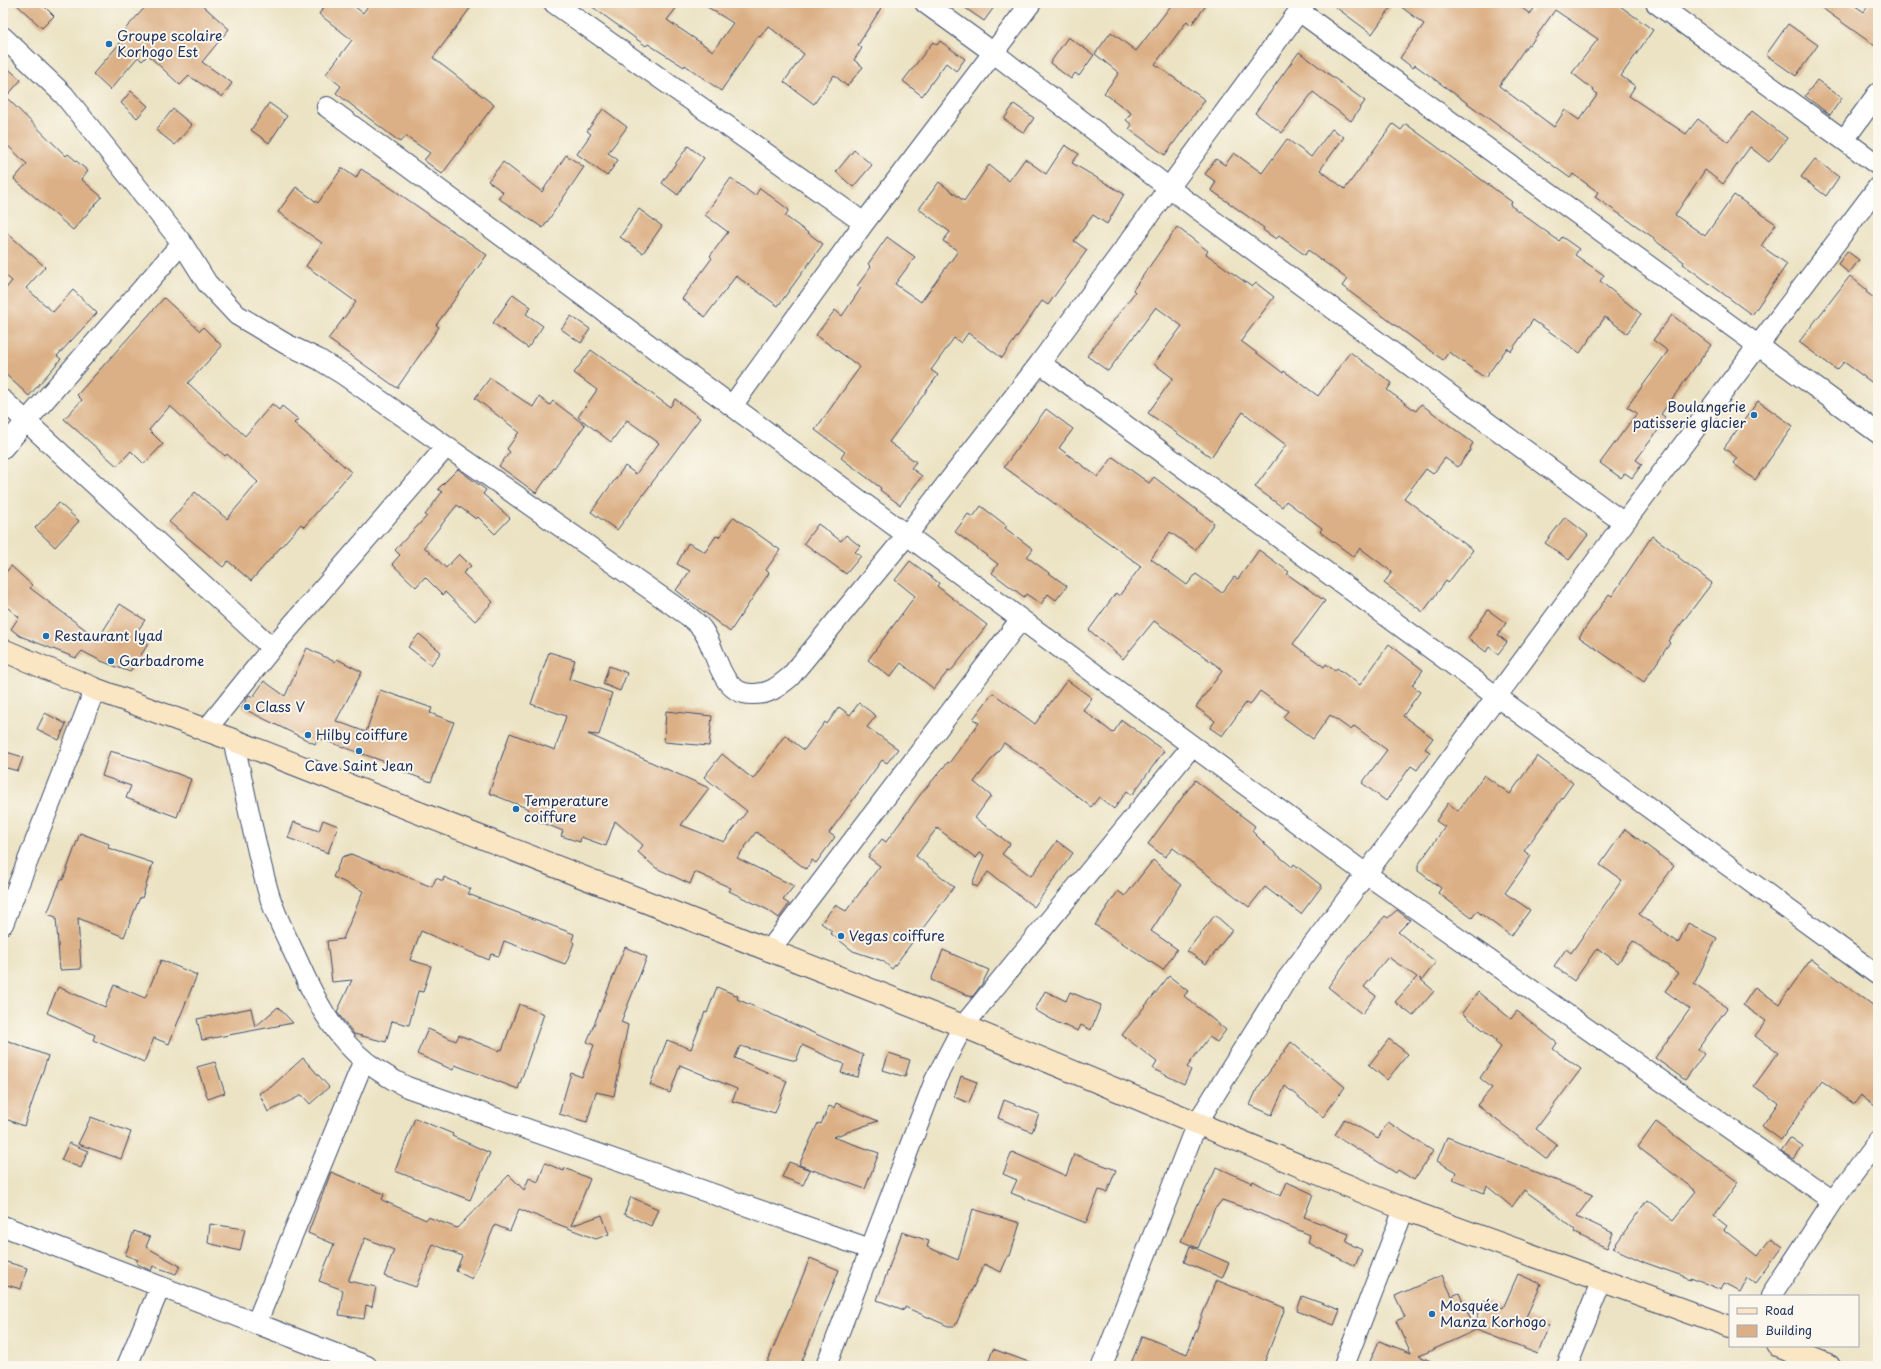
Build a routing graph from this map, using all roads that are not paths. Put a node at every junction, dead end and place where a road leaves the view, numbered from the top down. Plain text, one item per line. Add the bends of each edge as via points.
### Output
1 (554, 3) edge
2 (925, 3) edge
3 (1031, 3) edge
4 (1665, 6) edge
5 (1302, 7) edge
6 (3, 37) edge
7 (994, 54) junction
8 (1878, 93) edge
9 (327, 107) dead end
10 (1844, 140) junction
11 (1878, 165) edge
12 (1878, 187) edge
13 (1169, 188) junction
14 (864, 224) junction
15 (182, 243) junction
16 (1758, 345) junction
17 (1040, 363) junction
18 (3, 400) edge
19 (732, 406) junction
20 (26, 421) junction
21 (1878, 433) edge
22 (446, 447) junction
23 (3, 448) edge
24 (1624, 523) junction
25 (907, 535) junction
26 (1021, 619) junction
27 (272, 648) junction
28 (3, 650) edge
29 (95, 689) junction
30 (1496, 697) junction
31 (205, 731) junction
32 (233, 740) junction
33 (1192, 746) junction
34 (1366, 874) junction
35 (3, 924) edge
36 (769, 951) junction
37 (1878, 975) edge
38 (963, 1026) junction
39 (364, 1060) junction
40 (1197, 1123) junction
41 (1878, 1141) edge
42 (1833, 1201) junction
43 (1404, 1209) junction
44 (3, 1226) edge
45 (870, 1249) junction
46 (1602, 1280) junction
47 (160, 1287) junction
48 (1772, 1295) edge
49 (256, 1324) junction
50 (1729, 1327) edge
51 (1780, 1347) edge
52 (1820, 1364) edge
53 (127, 1366) edge
54 (367, 1366) edge
55 (826, 1366) edge
56 (1102, 1366) edge
57 (1344, 1366) edge
58 (1567, 1366) edge

1 - 14 street
2 - 7 street
3 - 7 street
4 - 10 street
5 - 13 street
5 - 16 street
6 - 15 street via 64,95
7 - 13 street
7 - 14 street
8 - 10 street
9 - 19 street
10 - 11 street
12 - 16 street
13 - 17 street
13 - 24 street
14 - 19 street
15 - 20 street
15 - 22 street via 207,283 237,315 344,375
16 - 21 street
16 - 24 street
17 - 25 street
17 - 30 street
18 - 20 street
19 - 25 street
20 - 23 street
20 - 27 street
22 - 25 street via 687,615 704,632 723,676 733,689 748,694 762,694 778,688 790,677
22 - 27 street
24 - 30 street
25 - 26 street
26 - 33 street
26 - 36 street
27 - 31 street
28 - 29 street
29 - 31 street
29 - 35 street
30 - 34 street
30 - 37 street
31 - 32 street
32 - 36 street
32 - 39 street via 268,892 279,920 323,1012 356,1054
33 - 34 street
33 - 38 street
34 - 40 street via 1287,979
34 - 42 street
36 - 38 street
38 - 40 street
38 - 45 street via 935,1080
39 - 45 street via 388,1078 407,1087
39 - 49 street
40 - 43 street
40 - 56 street
41 - 42 street
42 - 48 street
43 - 46 street
43 - 57 street
44 - 47 street
45 - 55 street
46 - 50 street
46 - 58 street
47 - 49 street
47 - 53 street
49 - 54 street
51 - 52 street

